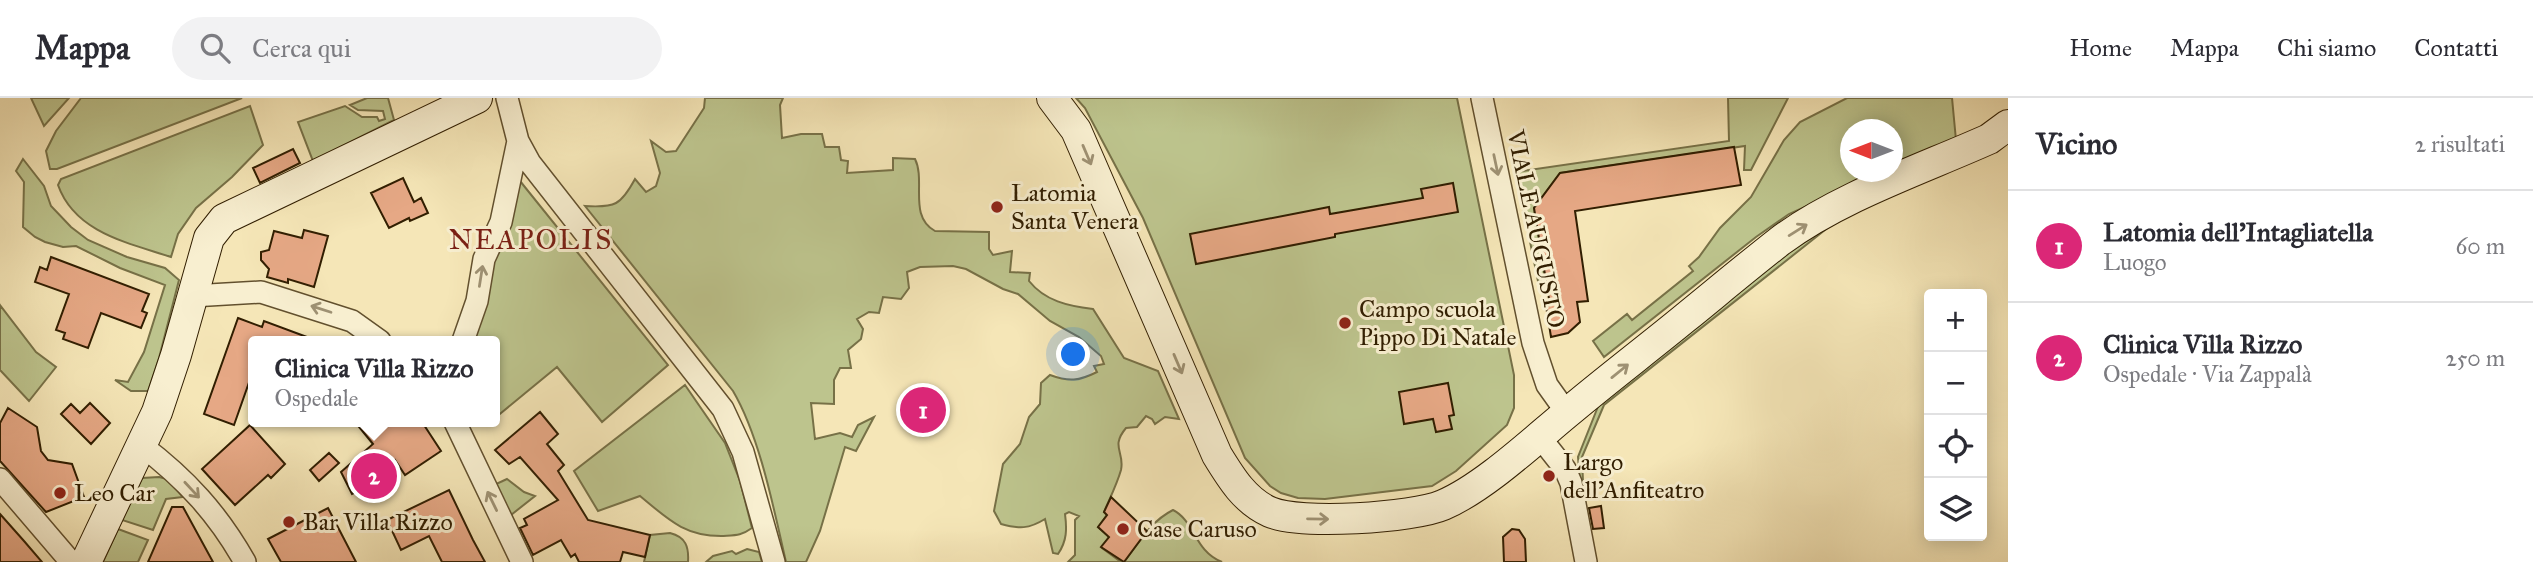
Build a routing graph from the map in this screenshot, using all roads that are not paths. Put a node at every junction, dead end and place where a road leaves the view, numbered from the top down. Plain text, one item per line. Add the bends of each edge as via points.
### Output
1 (477, 98) edge
2 (507, 98) edge
3 (1052, 98) edge
4 (1482, 98) edge
5 (2008, 125) edge
6 (518, 141) junction
7 (192, 296) junction
8 (373, 336) edge
9 (465, 336) edge
10 (1567, 413) junction
11 (457, 427) edge
12 (1539, 436) junction
13 (141, 445) junction
14 (0, 479) edge
15 (71, 562) edge
16 (86, 562) edge
17 (246, 562) edge
18 (522, 562) edge
19 (774, 562) edge
20 (1586, 562) edge

1 - 7 main road via 224,219 209,239
2 - 6 street
3 -> 12 main road via 1076,130 1217,455 1241,492 1254,503 1292,518 1327,520 1430,510 1457,498
4 -> 10 street, VIALE AUGUSTO via 1533,343 1547,385
10 -> 5 main road via 1782,240 1844,204 1989,139
9 -> 6 street via 484,259 501,222
6 - 19 street via 530,163 723,409 743,452
8 -> 7 street via 352,321 261,292
7 - 13 main road via 157,412
10 - 12 main road
18 -> 11 street
12 - 20 street via 1571,483
13 - 16 main road
13 -> 17 street via 200,498 227,529
14 - 15 street

